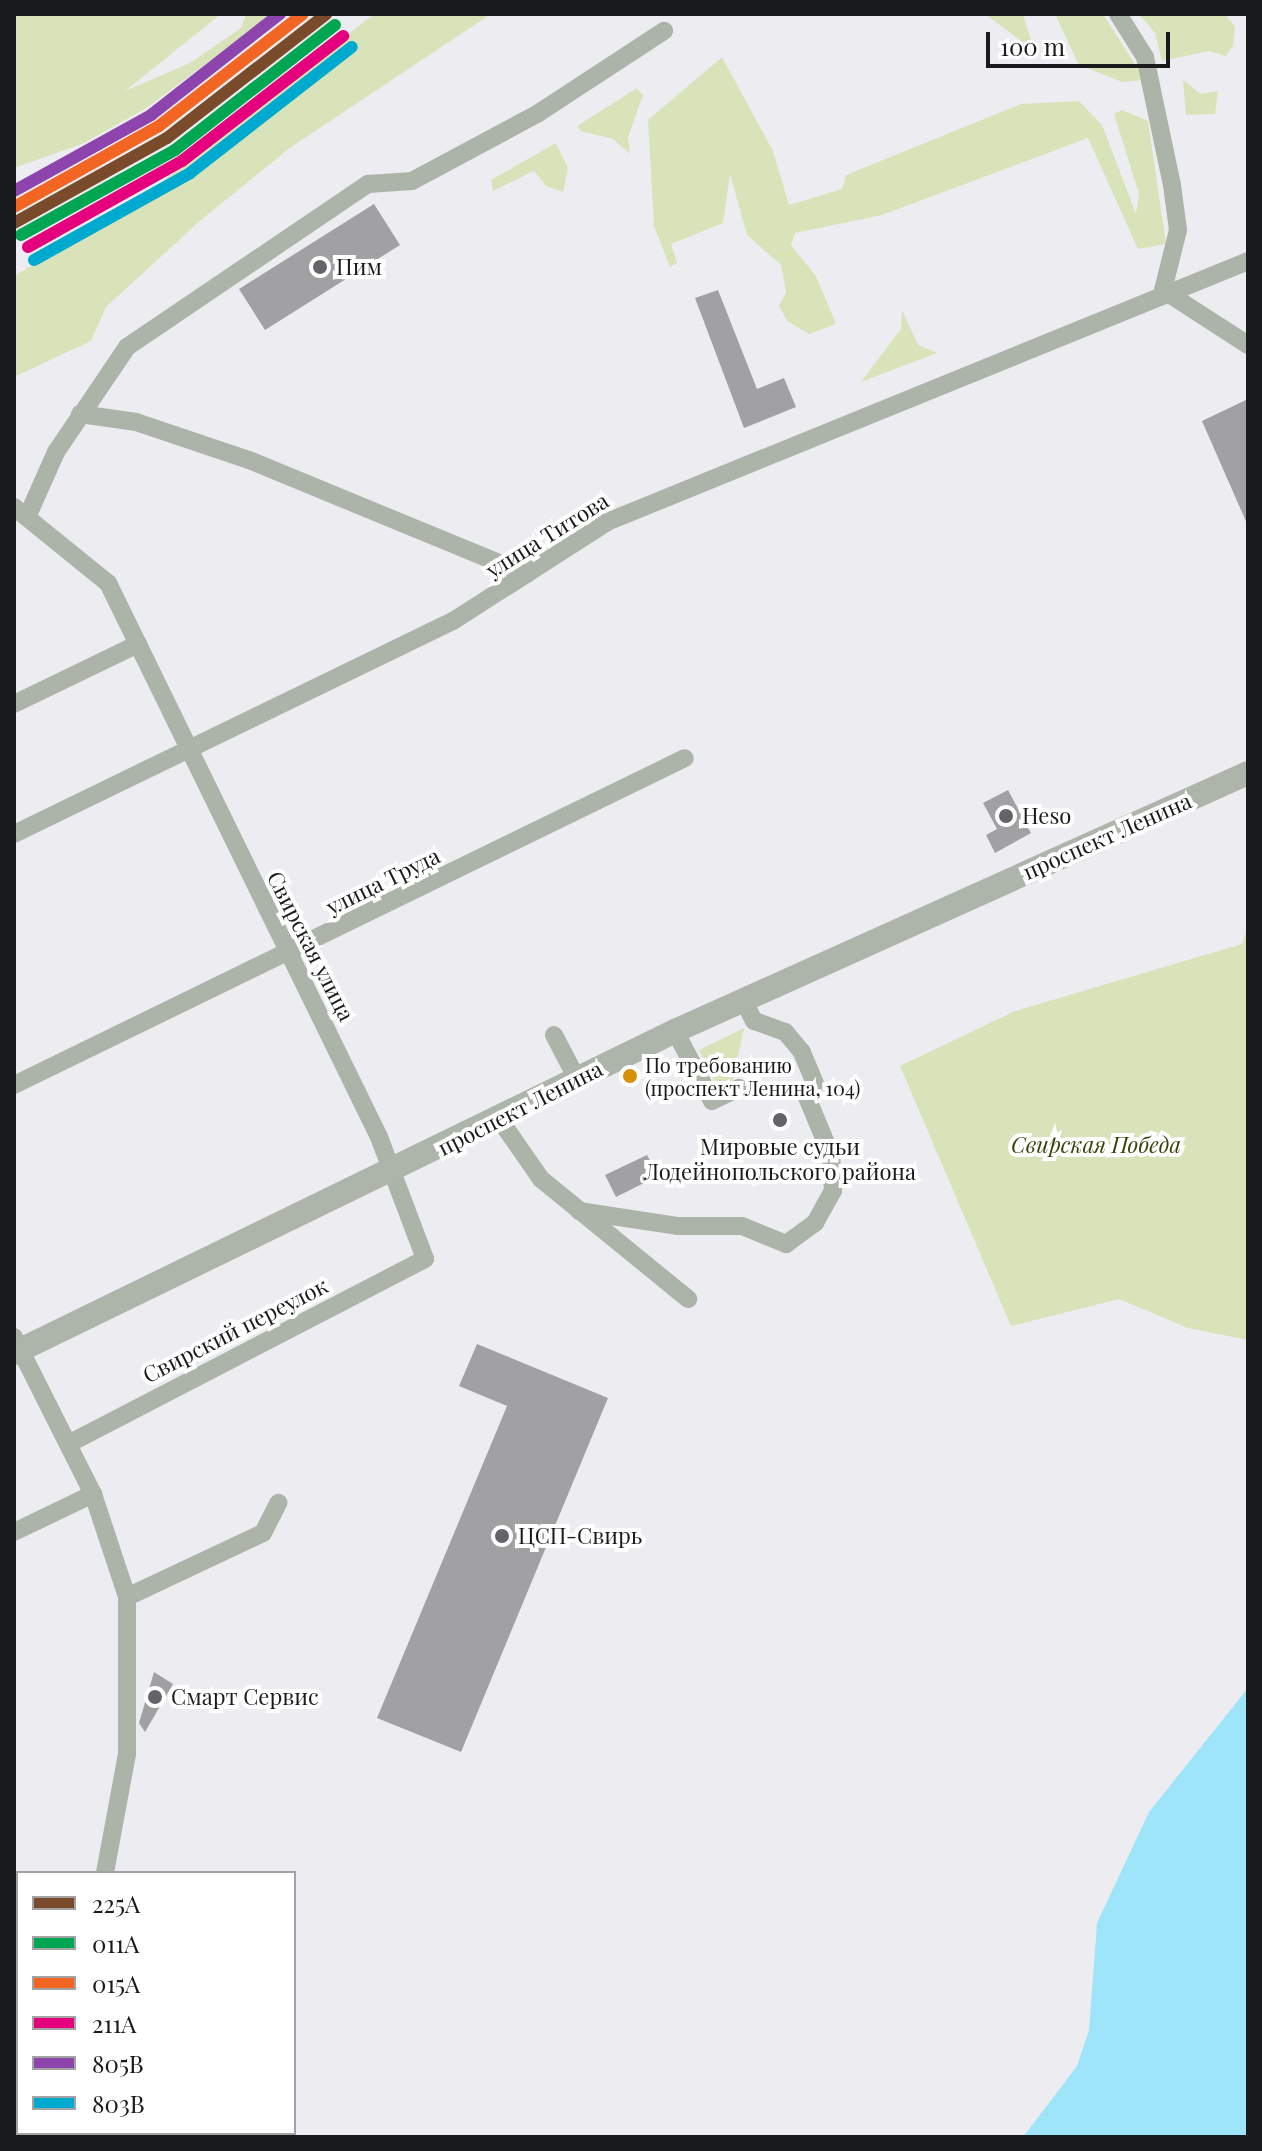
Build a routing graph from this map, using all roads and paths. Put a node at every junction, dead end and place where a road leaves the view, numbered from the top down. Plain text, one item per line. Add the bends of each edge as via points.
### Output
1 (1118, 14) edge
2 (664, 31) dead end
3 (1248, 261) edge
4 (1163, 290) junction
5 (1248, 345) edge
6 (80, 414) junction
7 (21, 511) edge
8 (526, 574) junction
9 (141, 651) junction
10 (14, 704) edge
11 (186, 750) junction
12 (685, 758) dead end
13 (1248, 773) edge
14 (14, 834) edge
15 (288, 954) junction
16 (743, 999) junction
17 (675, 1031) junction
18 (554, 1035) dead end
19 (577, 1079) junction
20 (14, 1085) edge
21 (739, 1088) dead end
22 (500, 1120) junction
23 (392, 1171) junction
24 (579, 1211) junction
25 (425, 1259) joint
26 (688, 1299) dead end
27 (16, 1347) edge
28 (68, 1444) junction
29 (93, 1494) junction
30 (278, 1503) dead end
31 (14, 1532) edge
32 (127, 1597) junction
33 (105, 1871) edge

1 - 4 street via 1145,57 1172,185 1178,230
2 - 6 street via 537,114 412,181 368,184 127,347
3 - 4 street, улица Титова
4 - 5 street
4 - 8 street, улица Титова via 607,522
6 - 7 street
6 - 8 street via 136,422 249,460
7 - 9 street, Свирская улица via 108,583
8 - 11 street, улица Титова via 453,621
9 - 10 street
9 - 11 street, Свирская улица
11 - 14 street, улица Титова
11 - 15 street, Свирская улица
12 - 15 street, улица Труда
13 - 16 main road, проспект Ленина
15 - 20 street, улица Труда
15 - 23 street, Свирская улица
16 - 17 main road, проспект Ленина
16 - 24 street via 754,1021 785,1032 802,1052 817,1088 806,1095 831,1155 833,1191 815,1223 786,1244 742,1226 677,1226
17 - 19 main road, проспект Ленина
17 - 21 street via 712,1101
18 - 19 street
19 - 22 main road, проспект Ленина
22 - 23 main road, проспект Ленина
22 - 24 street via 541,1179
23 - 25 street, Свирская улица
23 - 27 main road, проспект Ленина
24 - 26 street
25 - 28 street, Свирский переулок
27 - 28 street
28 - 29 street
29 - 31 street
29 - 32 street
30 - 32 street via 263,1533
32 - 33 street via 127,1754

